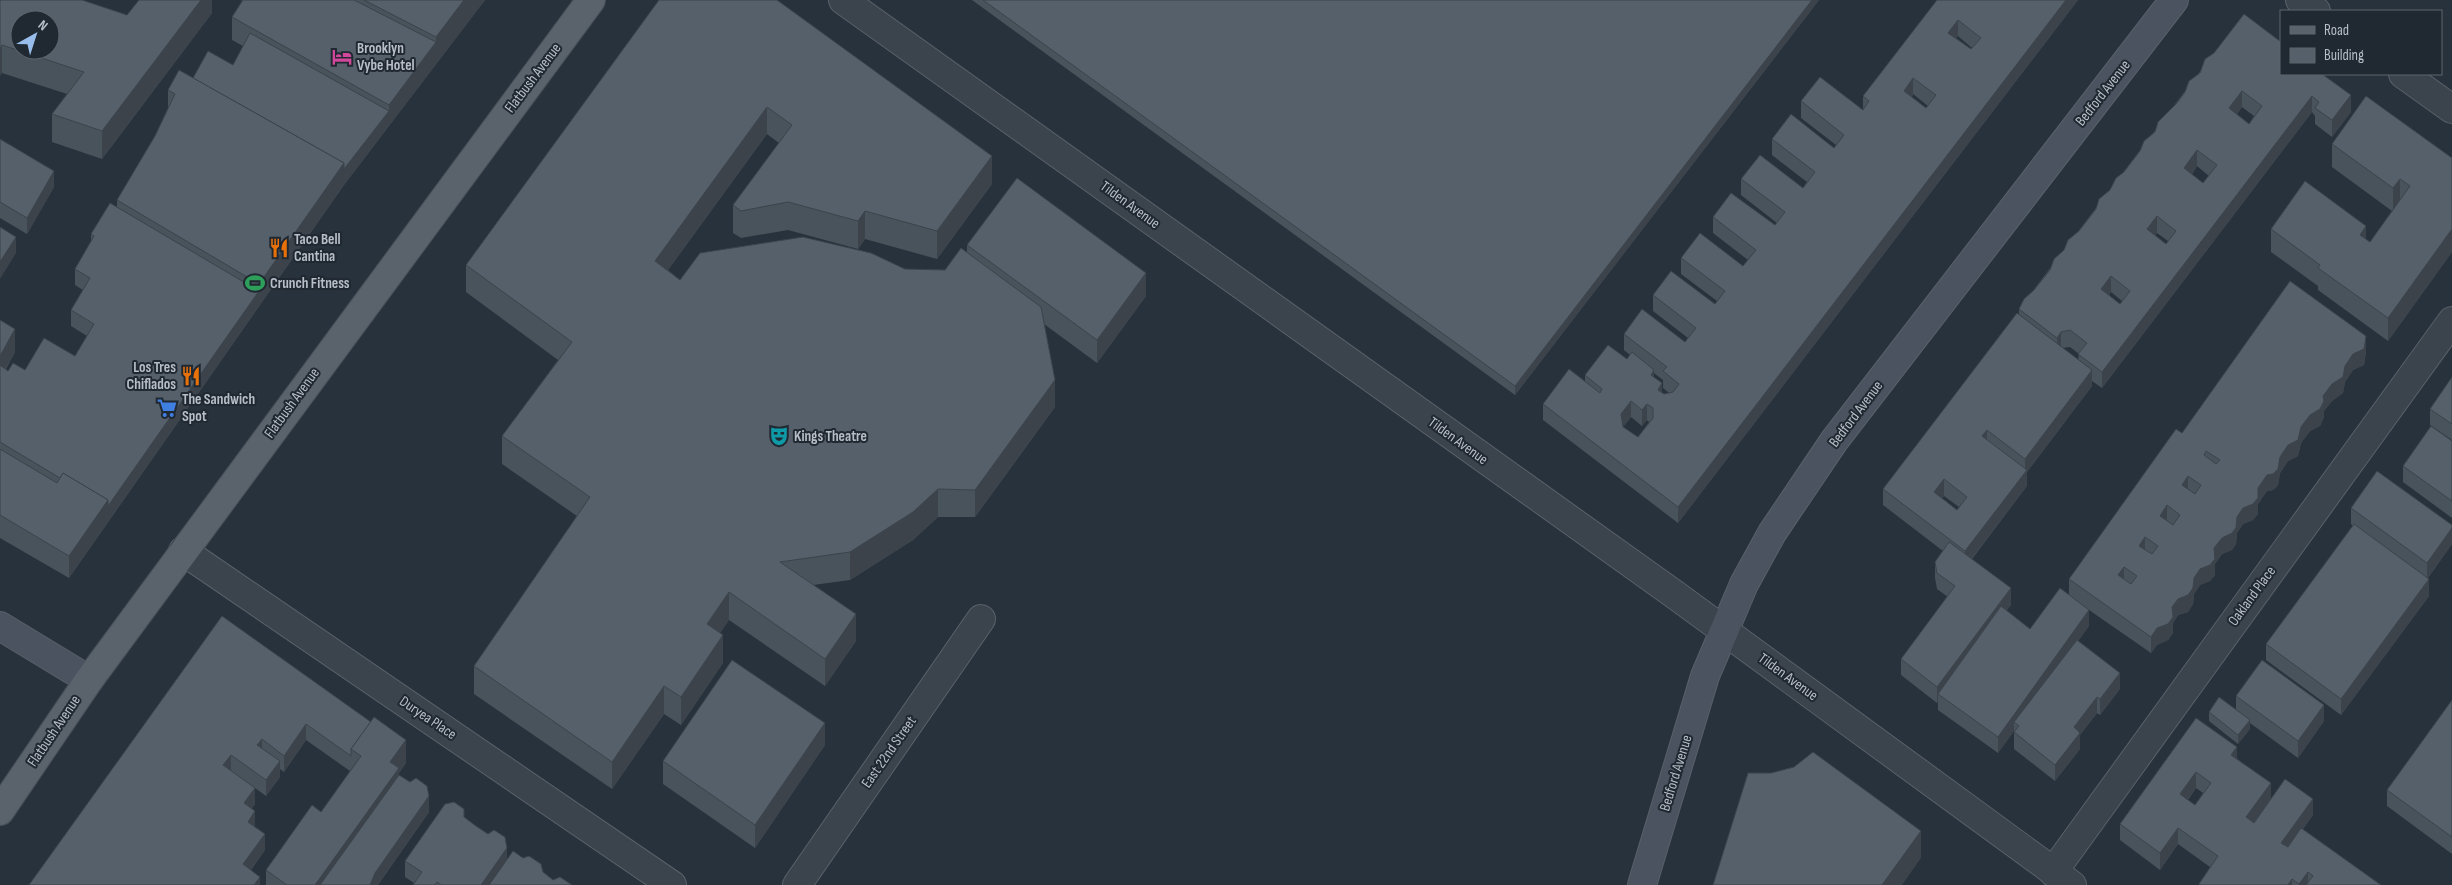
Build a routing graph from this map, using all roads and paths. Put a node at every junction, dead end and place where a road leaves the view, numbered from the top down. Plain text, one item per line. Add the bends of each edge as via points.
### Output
1 (591, 0) edge
2 (843, 0) edge
3 (2174, 0) edge
4 (2300, 0) edge
5 (2315, 10) edge
6 (2403, 75) edge
7 (2452, 109) edge
8 (2452, 321) edge
9 (183, 551) junction
10 (981, 619) dead end
11 (0, 626) edge
12 (1723, 630) junction
13 (90, 680) junction
14 (0, 811) edge
15 (2062, 878) edge
16 (672, 885) edge
17 (797, 885) edge
18 (1642, 885) edge

1 - 9 main road, Flatbush Avenue
2 - 12 street, Tilden Avenue
3 - 12 street, Bedford Avenue via 1834,441 1772,533
4 - 5 street
6 - 7 street
8 - 15 street, Oakland Place
9 - 13 main road, Flatbush Avenue
9 - 16 street, Duryea Place
10 - 17 street, East 22nd Street
11 - 13 street
12 - 15 street, Tilden Avenue
12 - 18 street, Bedford Avenue
13 - 14 main road, Flatbush Avenue

